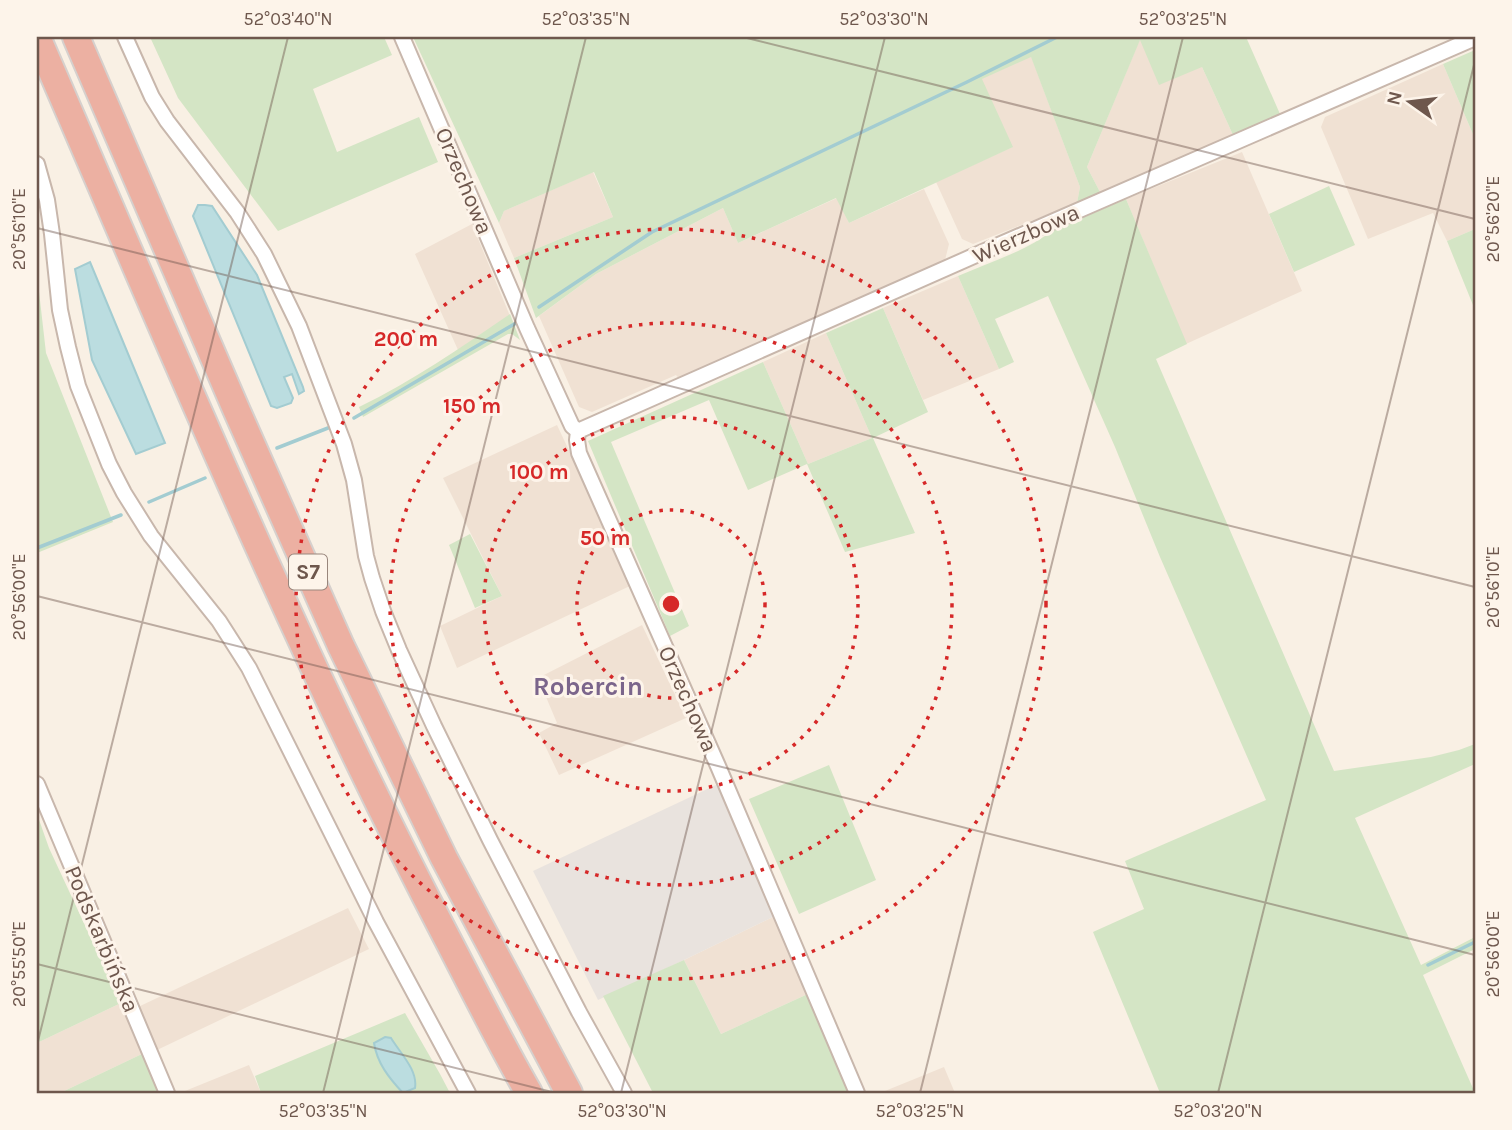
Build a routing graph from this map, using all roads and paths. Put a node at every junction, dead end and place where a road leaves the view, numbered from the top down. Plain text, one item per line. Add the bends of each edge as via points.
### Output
1 (37, 37) edge
2 (76, 37) edge
3 (125, 37) edge
4 (402, 37) edge
5 (1475, 38) edge
6 (37, 164) edge
7 (578, 431) junction
8 (37, 784) edge
9 (167, 1093) edge
10 (468, 1093) edge
11 (529, 1093) edge
12 (569, 1093) edge
13 (624, 1093) edge
14 (857, 1093) edge

1 - 11 highway, S7 via 245,517 342,728
2 - 12 highway, S7 via 341,646 444,858
3 - 13 street via 152,97 264,254 299,326 344,444 372,578 399,650 490,840
4 - 7 street, Orzechowa via 533,340
5 - 7 street, Wierzbowa
6 - 10 street via 49,211 68,347 109,464 151,536 219,621 249,668
7 - 14 street, Orzechowa via 579,453
8 - 9 street, Podskarbińska

